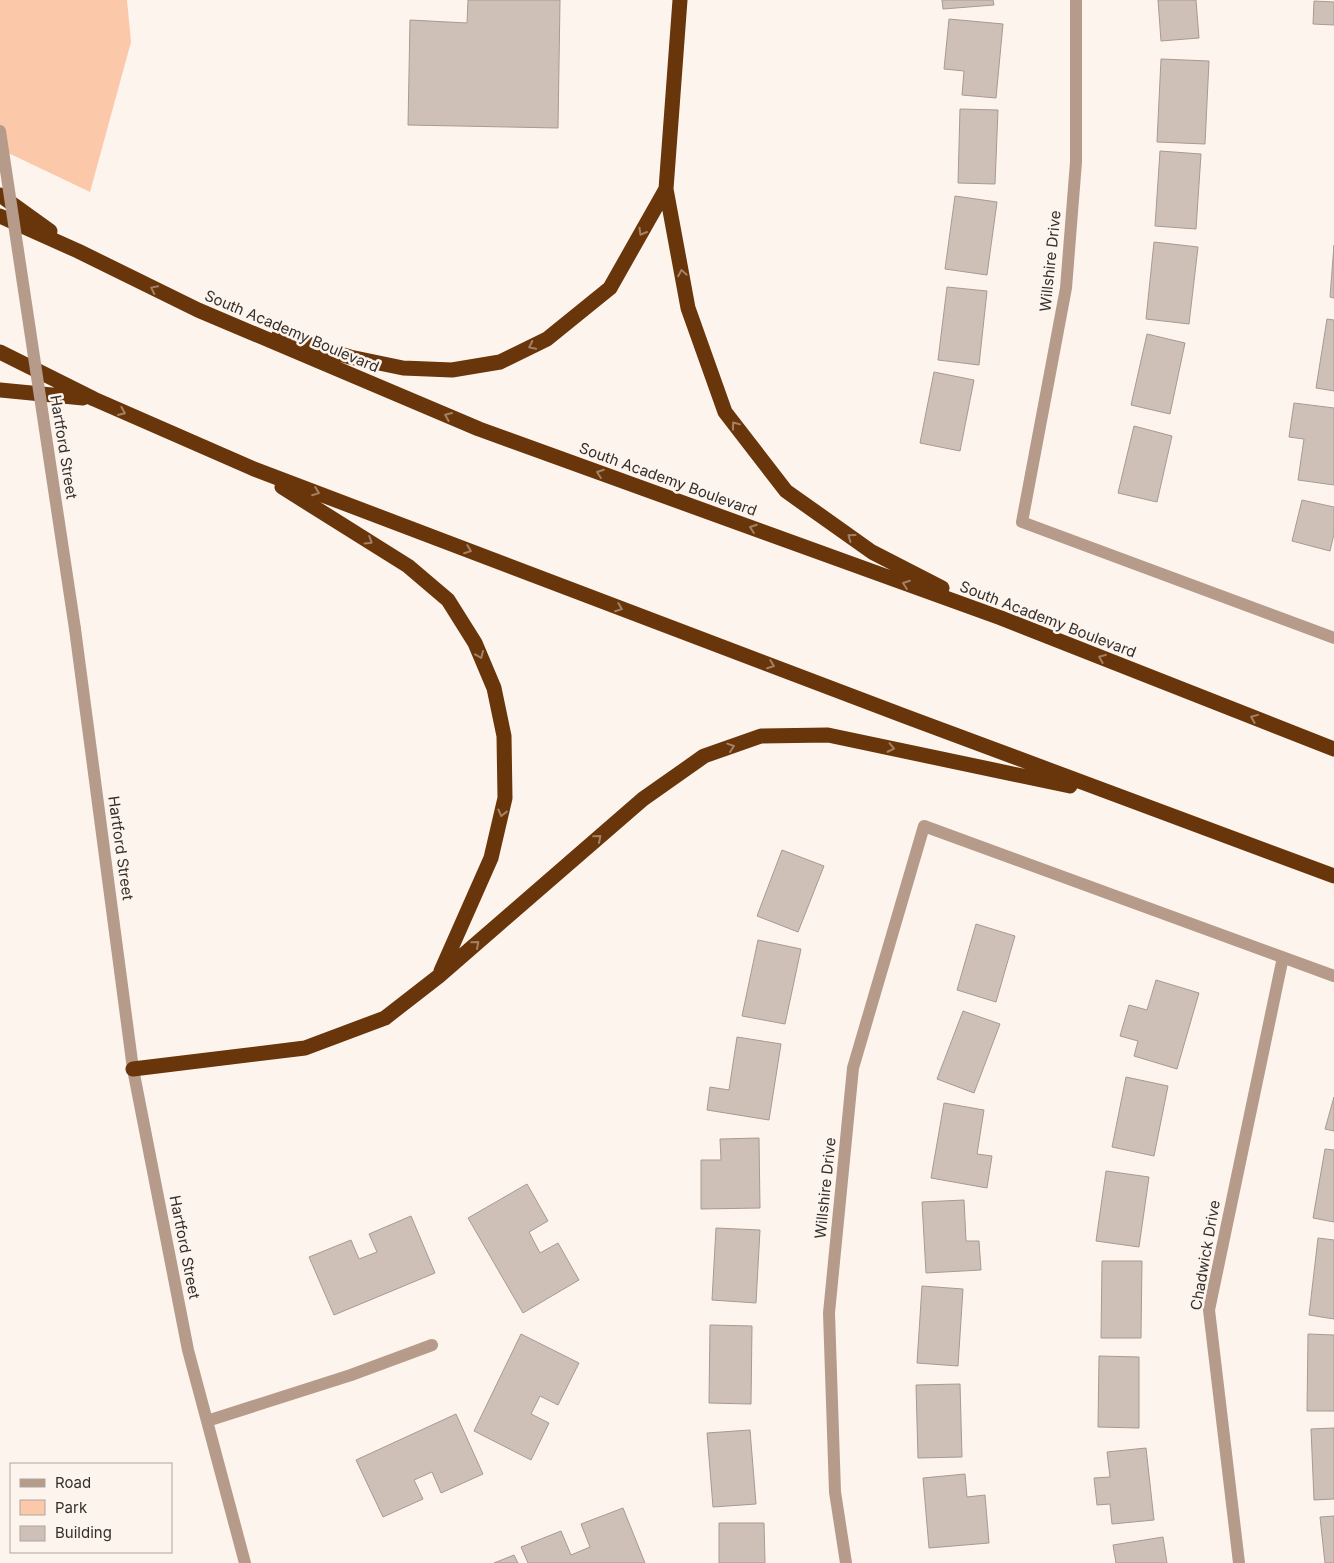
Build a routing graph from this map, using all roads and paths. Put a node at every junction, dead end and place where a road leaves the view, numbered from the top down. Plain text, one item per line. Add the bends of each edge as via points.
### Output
1 (680, 0) edge
2 (1076, 0) edge
3 (0, 131) edge
4 (666, 189) junction
5 (0, 195) edge
6 (0, 216) edge
7 (78, 251) junction
8 (198, 310) junction
9 (0, 352) edge
10 (0, 390) edge
11 (94, 400) junction
12 (254, 469) junction
13 (1001, 618) junction
14 (1334, 638) edge
15 (1334, 750) edge
16 (1120, 796) junction
17 (1334, 876) edge
18 (1283, 957) junction
19 (439, 976) junction
20 (1334, 976) edge
21 (134, 1068) junction
22 (432, 1345) dead end
23 (207, 1421) junction
24 (245, 1563) edge
25 (846, 1563) edge
26 (1239, 1563) edge

1 - 4 highway
2 - 14 street, Willshire Drive via 1076,162 1066,288 1022,522
3 - 21 street, Hartford Street, bridge via 75,629
4 -> 8 highway via 610,288 547,339 500,362 452,370 403,368 350,357
13 -> 4 highway via 872,552 786,491 725,412 688,308
5 - 7 highway
6 - 7 highway, South Academy Boulevard
8 -> 7 highway, South Academy Boulevard
13 -> 8 highway, South Academy Boulevard via 480,429
9 - 11 highway
10 - 11 highway
11 -> 12 highway
12 -> 16 highway
12 -> 19 highway via 408,566 448,600 475,643 494,688 504,736 505,798 491,858
15 -> 13 highway, South Academy Boulevard
16 - 17 highway
19 -> 16 highway via 642,799 704,756 761,736 828,735
18 - 20 street
18 - 25 street, Willshire Drive via 924,826 853,1068 829,1313 835,1492
18 - 26 street, Chadwick Drive via 1209,1310
19 - 21 highway via 384,1018 305,1048
21 - 23 street, Hartford Street via 188,1350
22 - 23 street via 352,1375
23 - 24 street, Hartford Street

